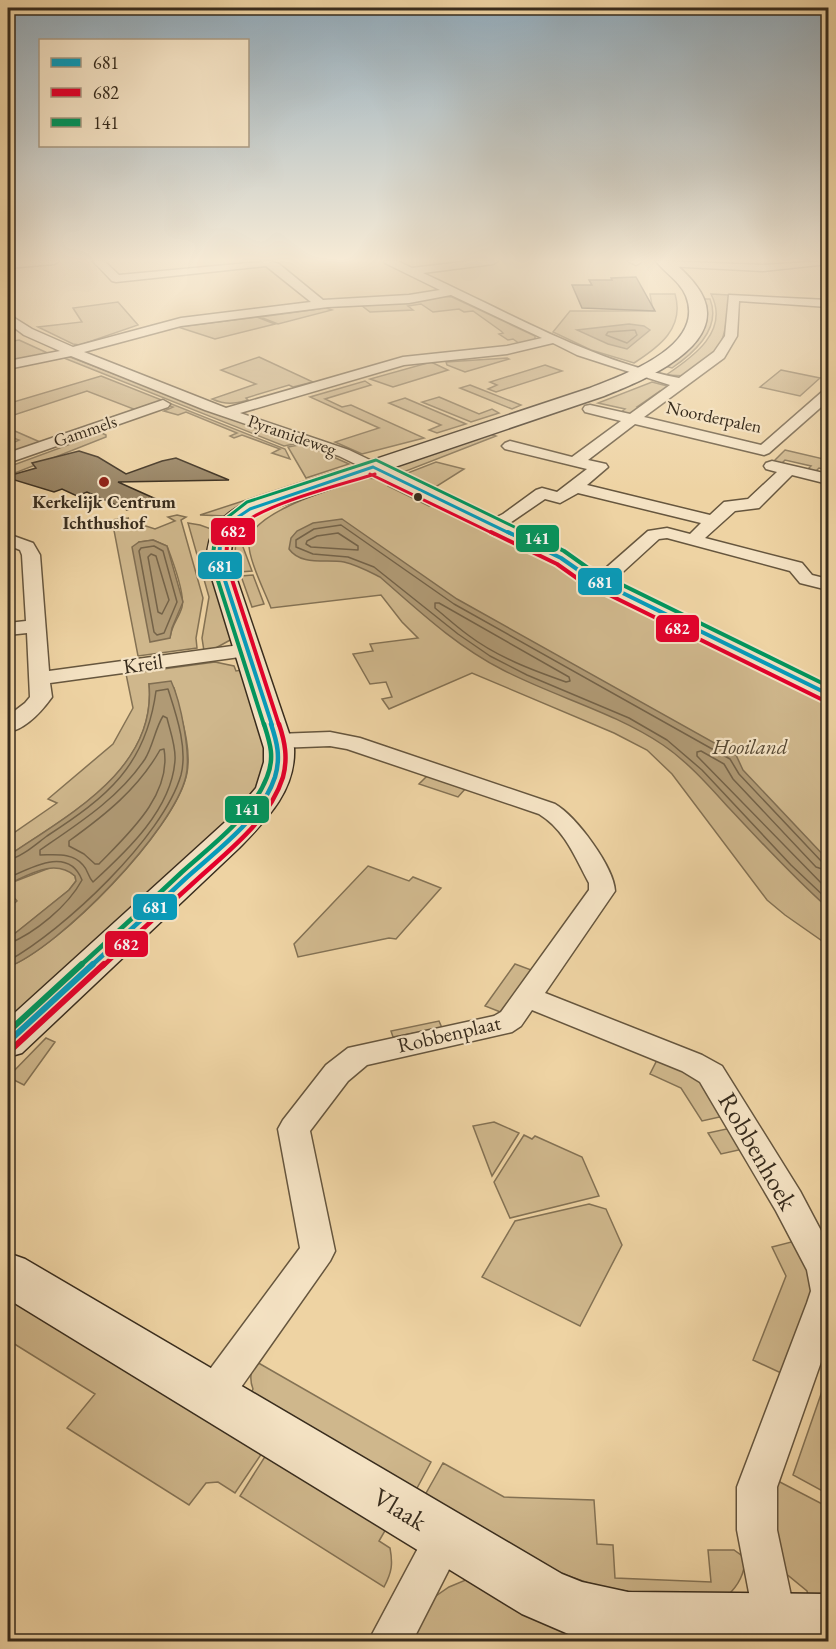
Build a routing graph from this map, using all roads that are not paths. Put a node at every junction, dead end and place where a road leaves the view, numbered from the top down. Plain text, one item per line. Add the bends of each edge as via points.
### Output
1 (41, 338) edge
2 (120, 338) edge
3 (688, 338) edge
4 (730, 338) edge
5 (555, 339) joint
6 (71, 352) junction
7 (8, 364) edge
8 (644, 373) junction
9 (683, 383) junction
10 (828, 394) edge
11 (163, 404) dead end
12 (590, 409) dead end
13 (227, 412) junction
14 (634, 419) junction
15 (510, 446) dead end
16 (764, 450) junction
17 (8, 458) edge
18 (575, 462) junction
19 (373, 467) junction
20 (788, 470) junction
21 (828, 479) edge
22 (575, 487) junction
23 (713, 521) junction
24 (493, 525) junction
25 (8, 539) edge
26 (693, 540) junction
27 (601, 582) junction
28 (828, 585) edge
29 (35, 626) junction
30 (8, 629) edge
31 (247, 650) junction
32 (40, 678) junction
33 (828, 694) edge
34 (8, 726) edge
35 (277, 741) junction
36 (528, 997) junction
37 (8, 1041) edge
38 (8, 1275) edge
39 (212, 1397) junction
40 (446, 1536) junction
41 (802, 1624) edge
42 (389, 1641) edge

1 - 6 street, Pyramideweg
2 - 6 street
3 - 8 street
4 - 9 street, Noorderpalen via 711,362
5 - 8 street, Noorderpalen
5 - 13 street via 507,350 403,361
6 - 7 street
6 - 13 street, Pyramideweg
8 - 9 street, Noorderpalen
8 - 19 street
9 - 14 street, Noorderpalen
10 - 16 street, Noorderpalen
11 - 17 street, Gammels
12 - 14 street
13 - 19 street, Pyramideweg via 319,443
14 - 16 street, Noorderpalen
14 - 18 street
15 - 18 street
16 - 20 street via 766,453 755,462
18 - 22 street via 600,467
19 - 24 street, Pyramideweg
19 - 31 street via 250,509 222,532 219,562
20 - 21 street
20 - 23 street via 753,504 729,506
22 - 23 street
22 - 24 street via 560,498 542,493
23 - 26 street
24 - 27 street, Pyramideweg
25 - 29 street via 27,547 31,555
26 - 27 street via 667,533 654,536
26 - 28 street via 796,567 806,579
27 - 33 street, Pyramideweg
29 - 30 street
29 - 32 street
31 - 32 street, Kreil
31 - 35 street
32 - 34 street via 40,700
35 - 36 street, Robbenplaat via 330,739 351,743 558,814 602,884 602,891
35 - 37 street via 280,754 276,778 265,800 245,823
36 - 39 street, Robbenplaat via 502,1025 367,1052 351,1059 337,1073 294,1129 318,1251
36 - 41 street, Robbenhoek via 711,1074 744,1123 824,1268 828,1291 825,1303 757,1487 757,1530
38 - 39 street, Vlaak
39 - 40 street, Vlaak
40 - 41 street, Vlaak via 542,1594 592,1614 646,1623
40 - 42 street

